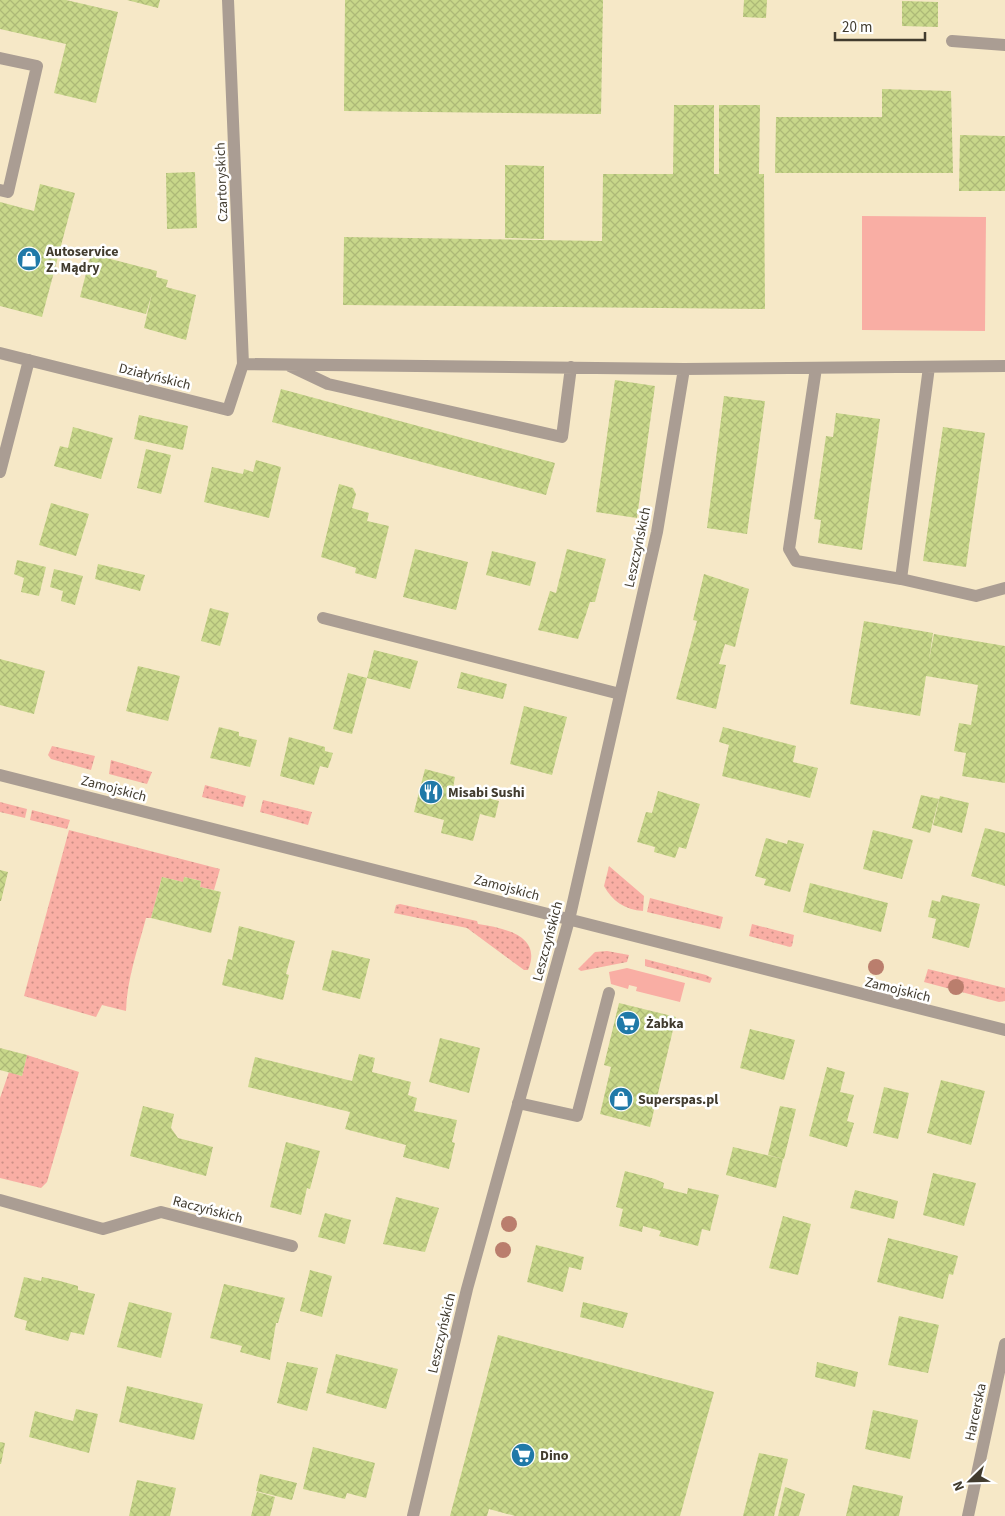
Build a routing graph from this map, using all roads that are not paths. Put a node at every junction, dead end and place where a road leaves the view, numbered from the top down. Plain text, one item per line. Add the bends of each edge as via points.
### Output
1 (228, 0) edge
2 (952, 41) dead end
3 (1005, 45) edge
4 (0, 58) edge
5 (0, 190) edge
6 (0, 353) edge
7 (29, 360) junction
8 (243, 364) junction
9 (286, 364) junction
10 (1005, 366) edge
11 (571, 367) junction
12 (929, 367) junction
13 (816, 368) junction
14 (684, 369) junction
15 (0, 472) edge
16 (901, 579) junction
17 (1005, 588) edge
18 (323, 618) dead end
19 (620, 694) junction
20 (0, 775) edge
21 (569, 920) junction
22 (609, 993) dead end
23 (1005, 1030) edge
24 (518, 1104) junction
25 (0, 1200) edge
26 (292, 1246) dead end
27 (1005, 1344) edge
28 (413, 1516) edge
29 (968, 1516) edge

1 - 8 street, Czartoryskich
2 - 3 street
4 - 5 street via 37,66 8,192
6 - 7 street, Działyńskich
7 - 8 street, Działyńskich via 228,410
7 - 15 street
8 - 9 street
9 - 11 street
9 - 11 street via 328,384 562,437
10 - 12 street
11 - 14 street
12 - 13 street
12 - 16 street
13 - 14 street
13 - 16 street via 789,549 796,561
14 - 19 street, Leszczyńskich via 656,532
16 - 17 street via 976,596
18 - 19 street
19 - 21 street, Leszczyńskich
20 - 21 street, Zamojskich
21 - 23 street, Zamojskich
21 - 24 street, Leszczyńskich
22 - 24 street via 577,1116
24 - 28 street, Leszczyńskich via 467,1289
25 - 26 street, Raczyńskich via 103,1229 161,1212
27 - 29 street, Harcerska

